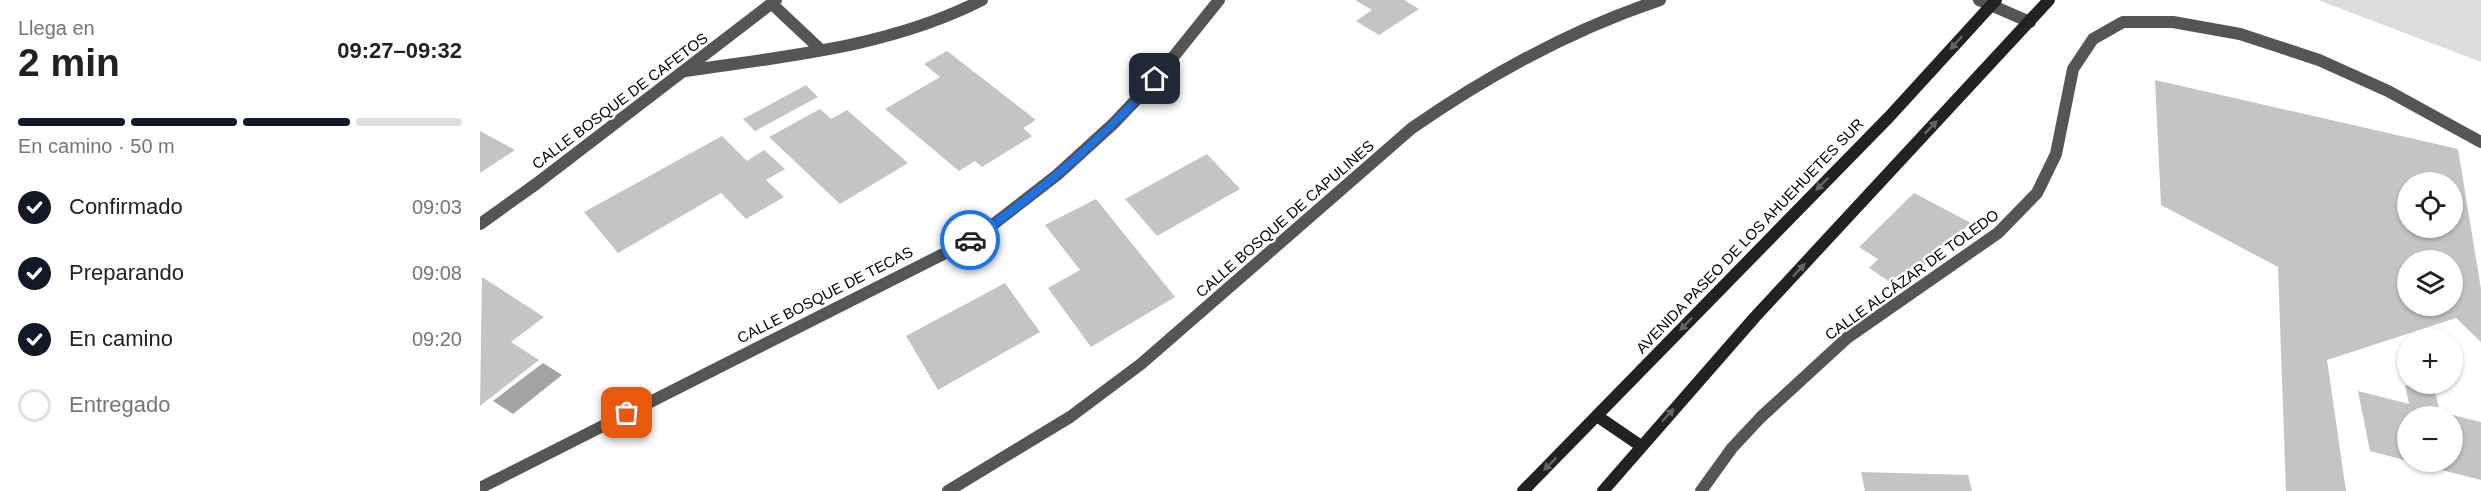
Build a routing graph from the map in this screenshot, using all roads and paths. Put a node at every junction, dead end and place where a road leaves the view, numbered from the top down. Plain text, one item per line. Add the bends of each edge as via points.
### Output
1 (982, 0) edge
2 (1219, 0) edge
3 (1660, 0) edge
4 (2049, 0) edge
5 (774, 2) edge
6 (1989, 2) edge
7 (2030, 22) junction
8 (821, 50) junction
9 (685, 71) junction
10 (2481, 142) edge
11 (480, 224) edge
12 (1597, 416) junction
13 (1641, 446) junction
14 (480, 488) edge
15 (948, 491) edge
16 (1523, 491) edge
17 (1603, 491) edge
18 (1701, 491) edge

1 - 8 street via 961,13 901,34
2 - 14 street, CALLE BOSQUE DE TECAS via 1107,130 1056,177 977,237
3 - 15 street, CALLE BOSQUE DE CAPULINES via 1530,54 1451,101 1412,128 1141,364 1070,417
4 - 7 street
5 - 8 street
5 - 9 street, CALLE BOSQUE DE CAFETOS
6 - 7 street
6 -> 12 street, AVENIDA PASEO DE LOS AHUEHUETES SUR via 1888,117
13 -> 7 street via 1763,308
8 - 9 street
9 - 11 street, CALLE BOSQUE DE CAFETOS
10 - 18 street, CALLE ALCÁZAR DE TOLEDO via 2388,91 2319,60 2240,34 2173,22 2123,22 2093,39 2073,69 2056,154 2037,193 1998,233 1847,338 1761,417 1732,448
12 - 13 street
12 -> 16 street, AVENIDA PASEO DE LOS AHUEHUETES SUR
13 - 17 street

